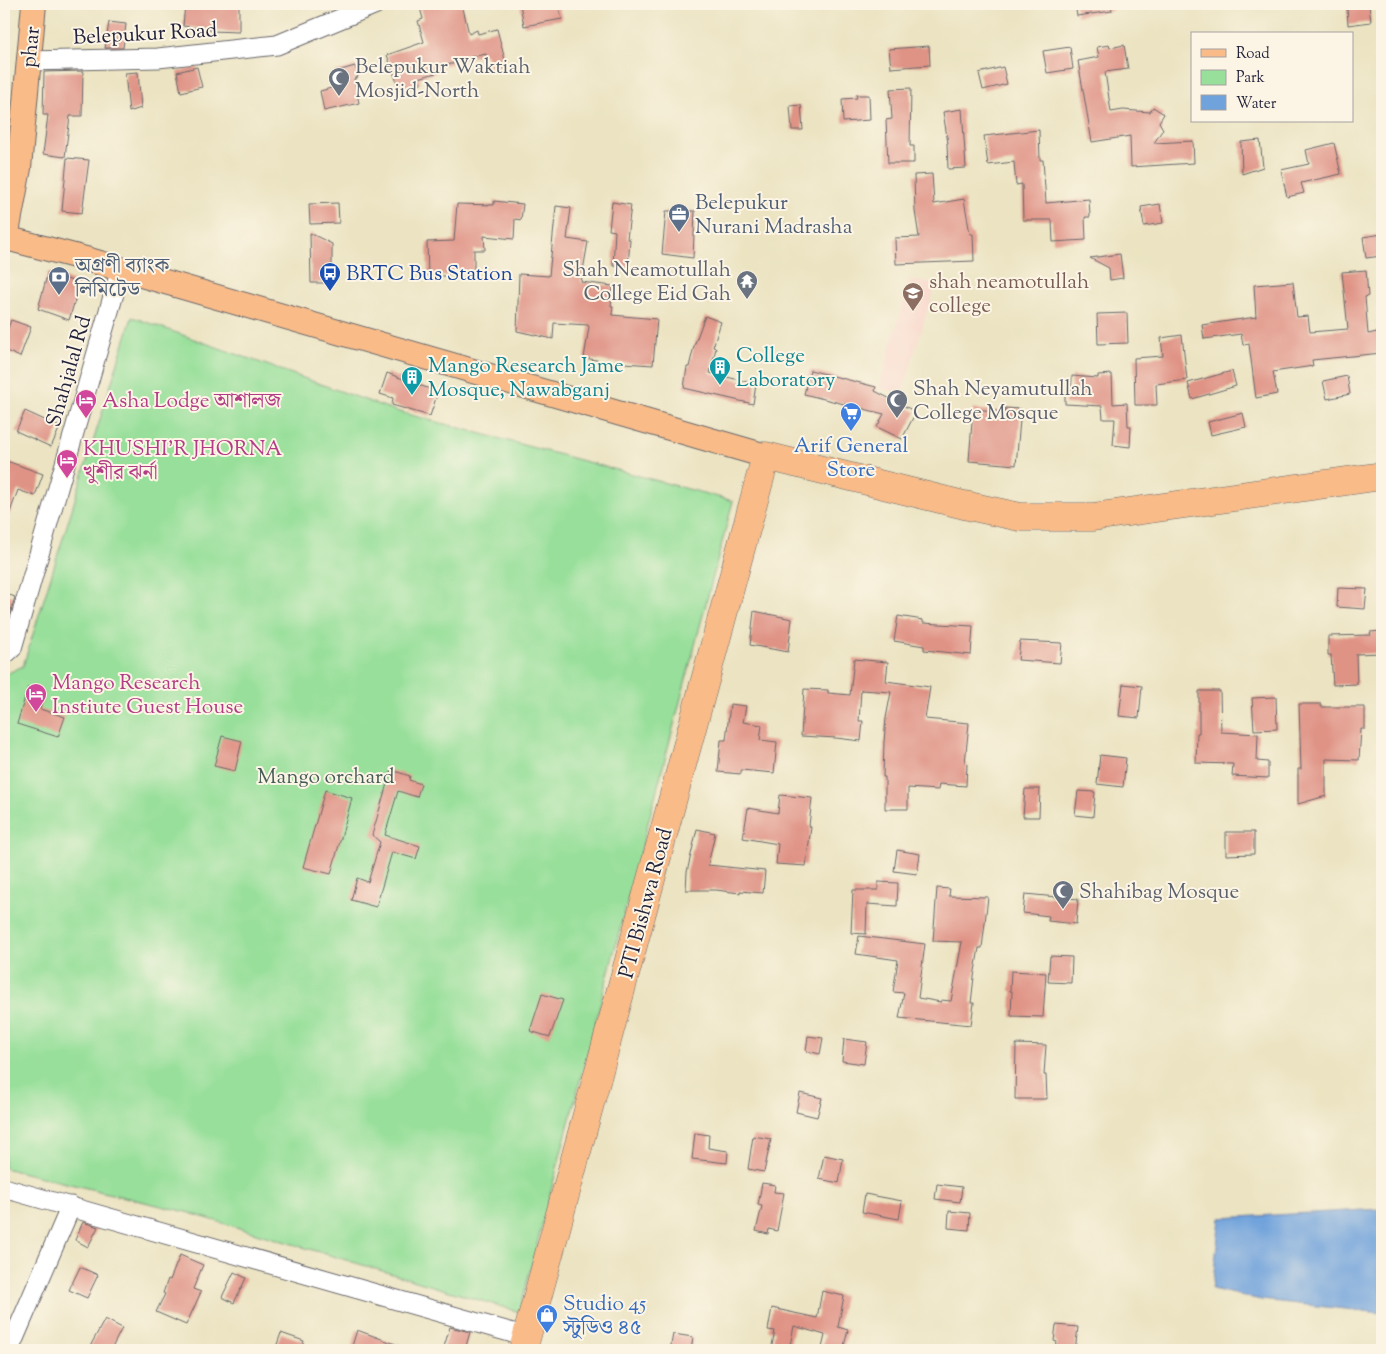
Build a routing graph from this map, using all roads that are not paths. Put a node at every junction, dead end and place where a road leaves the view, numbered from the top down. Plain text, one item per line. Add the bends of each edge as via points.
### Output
1 (34, 4) edge
2 (376, 4) edge
3 (29, 61) junction
4 (4, 242) edge
5 (121, 269) junction
6 (766, 456) junction
7 (1382, 476) edge
8 (4, 655) edge
9 (4, 1188) edge
10 (71, 1206) junction
11 (525, 1344) edge
12 (9, 1350) edge

1 - 3 main road, phar
2 - 3 street, Belepukur Road via 277,46 158,58
3 - 4 main road, phar via 19,168
4 - 5 main road
5 - 6 main road
5 - 8 street, Shahjalal Rd via 12,648
6 - 7 highway via 1020,517 1094,517
6 - 11 highway, PTI Bishwa Road
9 - 10 street
10 - 11 street
10 - 12 street

